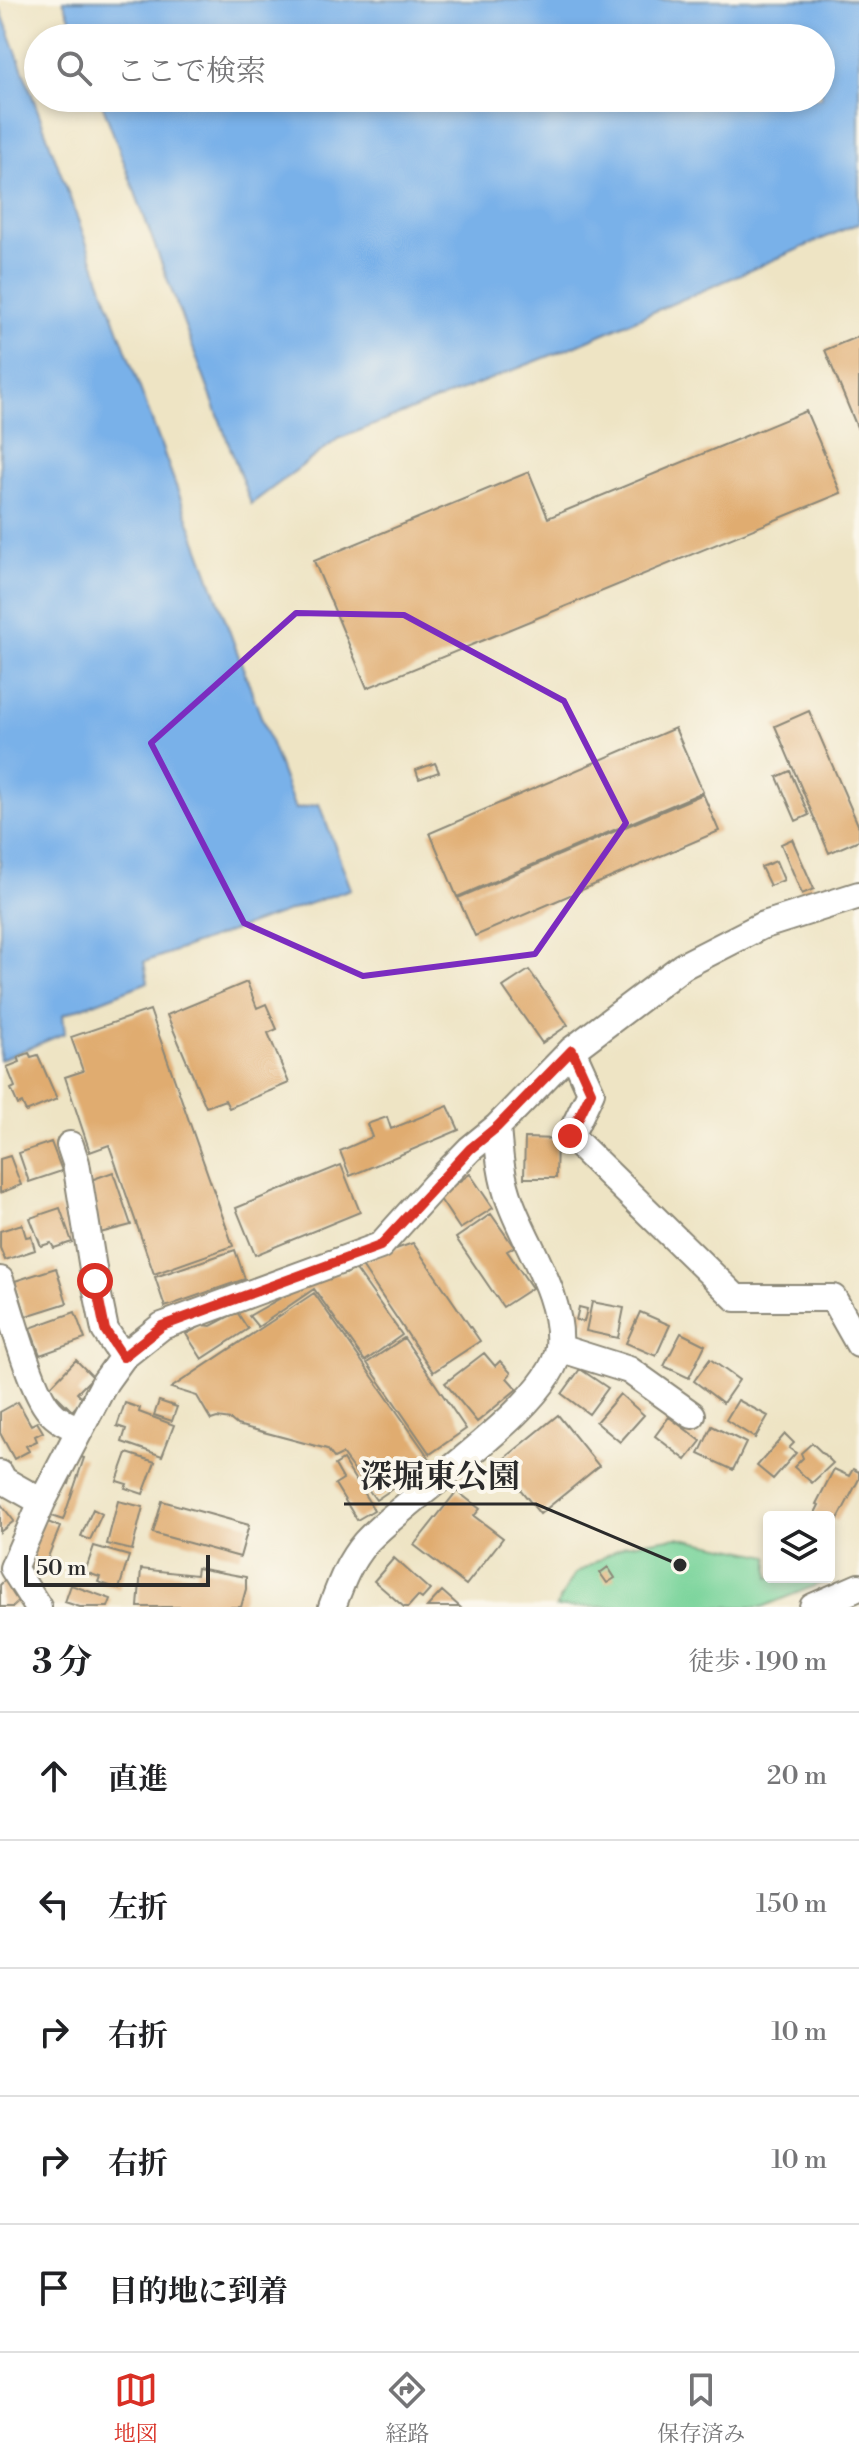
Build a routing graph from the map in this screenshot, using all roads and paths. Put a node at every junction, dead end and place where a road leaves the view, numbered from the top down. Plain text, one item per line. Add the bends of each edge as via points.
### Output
1 (859, 895) edge
2 (572, 1050) junction
3 (497, 1127) junction
4 (70, 1145) dead end
5 (0, 1280) edge
6 (859, 1344) edge
7 (559, 1348) junction
8 (123, 1357) junction
9 (692, 1415) dead end
10 (80, 1430) junction
11 (0, 1474) edge
12 (42, 1502) junction
13 (859, 1587) edge
14 (38, 1607) edge
15 (332, 1607) edge
16 (813, 1607) edge

1 - 2 street via 761,926 683,966
2 - 3 street
2 - 6 street via 591,1092 570,1136 736,1298 833,1298
3 - 7 street via 510,1202 551,1296
3 - 8 street via 380,1246 162,1326
4 - 8 street via 105,1330
5 - 10 street via 46,1408
7 - 9 street via 629,1370
7 - 15 street via 552,1372 539,1389 367,1541 346,1568
8 - 10 street
10 - 12 street
11 - 12 street
12 - 14 street via 13,1568
13 - 16 street

